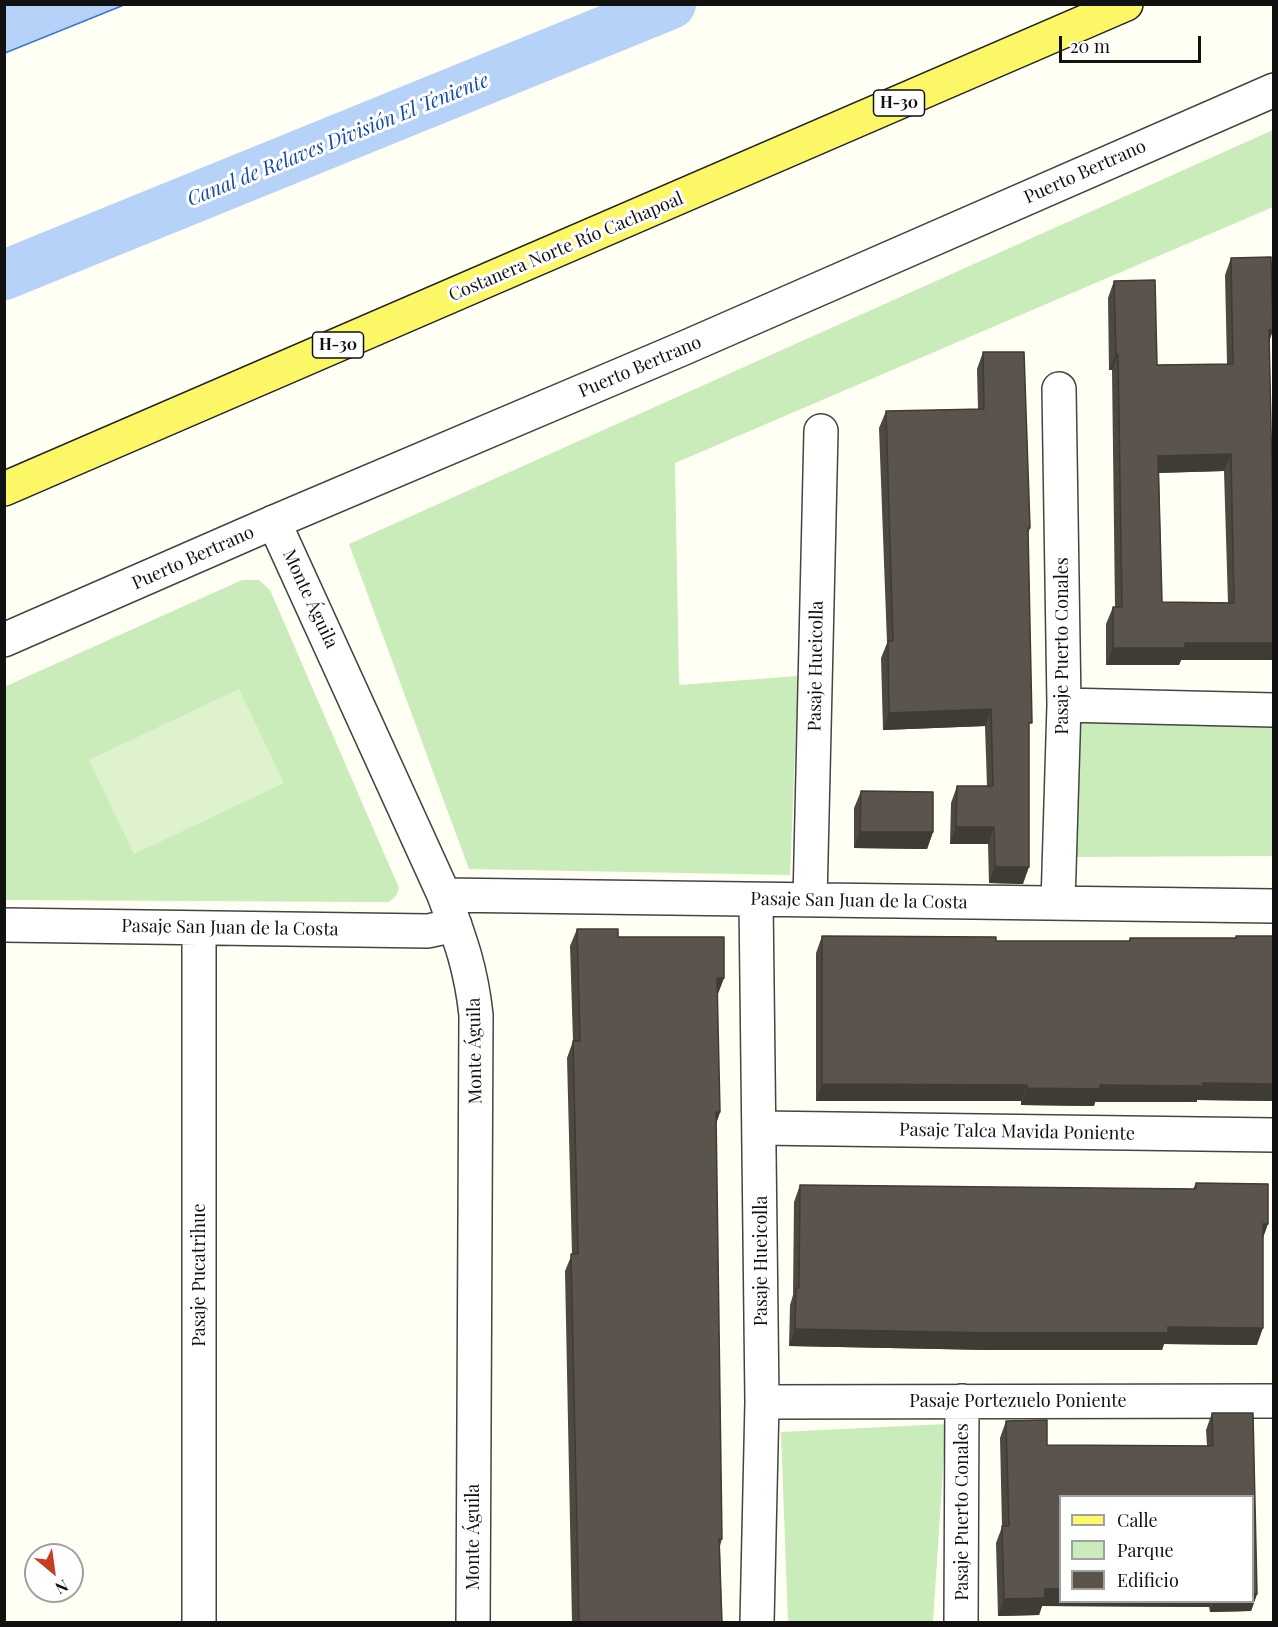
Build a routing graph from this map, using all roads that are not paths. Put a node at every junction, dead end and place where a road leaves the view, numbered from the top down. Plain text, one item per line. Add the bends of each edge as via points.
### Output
1 (1126, 4) edge
2 (1274, 90) edge
3 (1059, 389) dead end
4 (821, 431) dead end
5 (4, 489) edge
6 (274, 522) junction
7 (4, 640) edge
8 (1064, 705) junction
9 (1274, 710) edge
10 (756, 900) junction
11 (810, 900) junction
12 (1058, 903) junction
13 (1274, 906) edge
14 (450, 910) junction
15 (4, 925) edge
16 (199, 928) junction
17 (760, 1128) junction
18 (1274, 1135) edge
19 (962, 1401) junction
20 (1274, 1401) edge
21 (762, 1402) junction
22 (199, 1623) edge
23 (473, 1623) edge
24 (758, 1623) edge
25 (961, 1623) edge

1 - 5 main road, Costanera Norte Río Cachapoal / H-30
2 - 6 street, Puerto Bertrano
3 - 8 street, Pasaje Puerto Conales
4 - 11 street, Pasaje Hueicolla
6 - 7 street, Puerto Bertrano
6 - 14 street, Monte Águila
8 - 9 street
8 - 12 street, Pasaje Puerto Conales
10 - 11 street, Pasaje San Juan de la Costa
10 - 14 street, Pasaje San Juan de la Costa
10 - 17 street, Pasaje Hueicolla
11 - 12 street, Pasaje San Juan de la Costa
12 - 13 street, Pasaje San Juan de la Costa
14 - 16 street, Pasaje San Juan de la Costa via 428,931
14 - 23 street, Monte Águila via 468,959 476,1015
15 - 16 street, Pasaje San Juan de la Costa
16 - 22 street, Pasaje Pucatrihue
17 - 18 street, Pasaje Talca Mavida Poniente
17 - 21 street, Pasaje Hueicolla
19 - 20 street, Pasaje Portezuelo Poniente
19 - 21 street, Pasaje Portezuelo Poniente
19 - 25 street, Pasaje Puerto Conales
21 - 24 street, Pasaje Hueicolla

